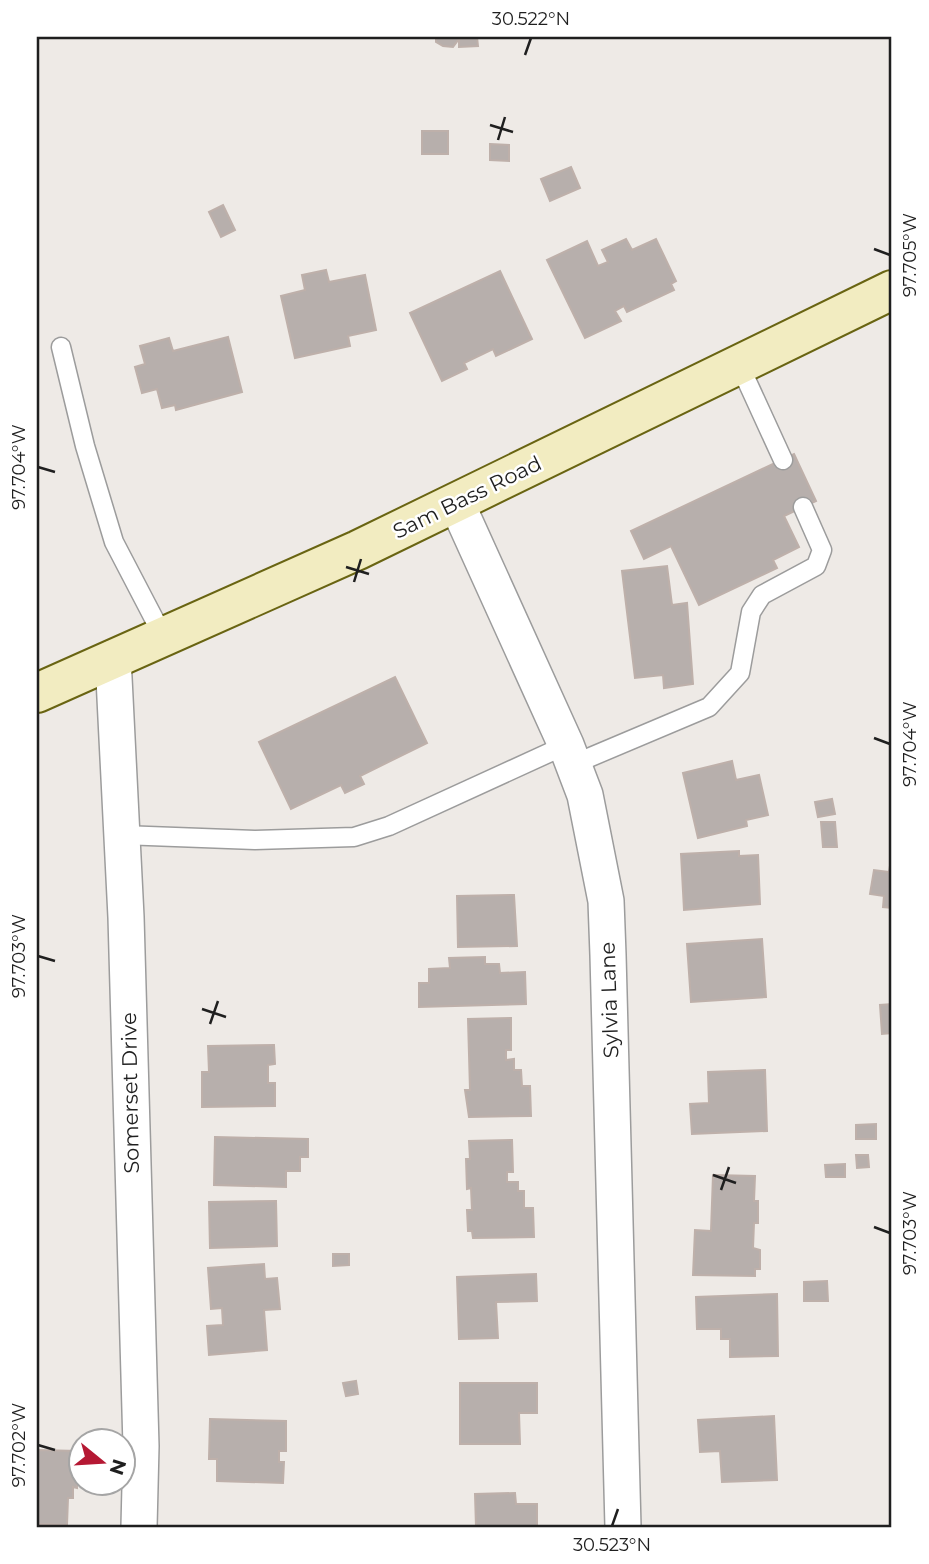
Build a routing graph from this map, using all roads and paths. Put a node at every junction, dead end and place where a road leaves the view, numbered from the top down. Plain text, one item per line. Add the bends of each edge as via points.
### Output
1 (892, 290) edge
2 (61, 347) dead end
3 (739, 364) junction
4 (783, 460) dead end
5 (456, 502) junction
6 (803, 507) dead end
7 (163, 636) junction
8 (113, 658) junction
9 (37, 693) edge
10 (570, 755) junction
11 (122, 835) junction
12 (139, 1527) edge
13 (624, 1527) edge

1 - 3 main road, Sam Bass Road
2 - 7 lane via 114,542
3 - 4 lane
3 - 5 main road, Sam Bass Road
5 - 7 main road, Sam Bass Road
5 - 10 street, Sylvia Lane
6 - 10 lane via 822,550 816,566 762,595 751,612 740,673 709,707
7 - 8 main road, Sam Bass Road
8 - 9 main road, Sam Bass Road
8 - 11 street, Somerset Drive
10 - 11 lane via 354,837 256,840
10 - 13 street, Sylvia Lane via 597,848 606,901
11 - 12 street, Somerset Drive via 141,1446

